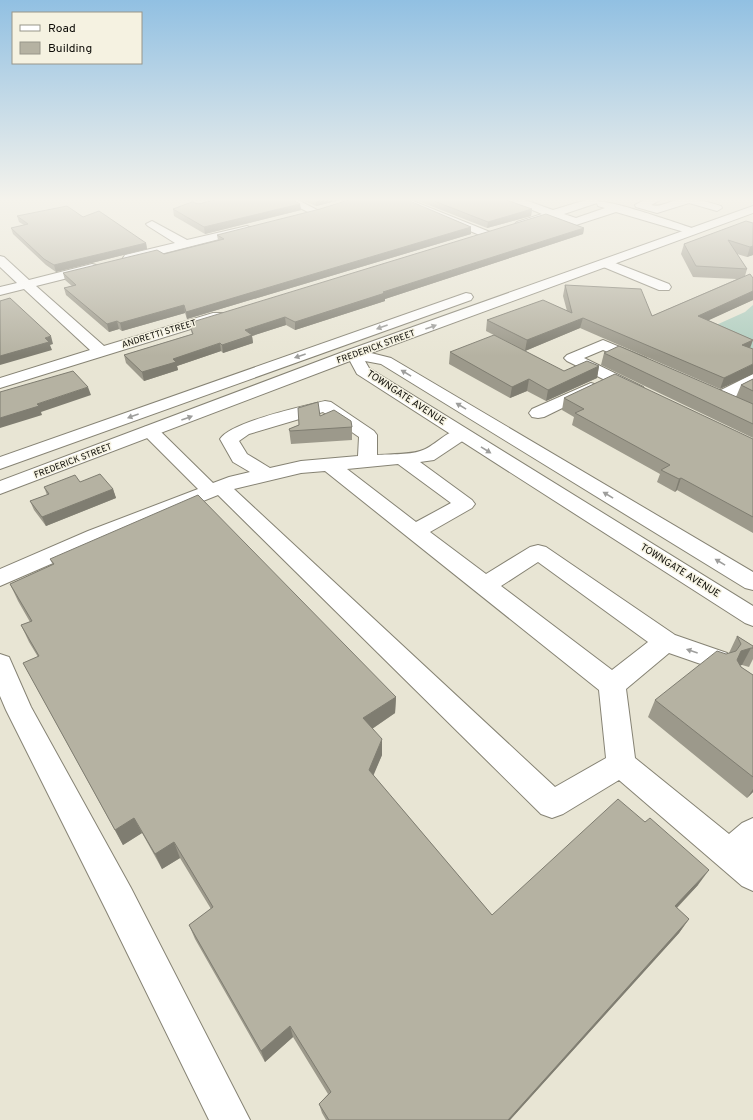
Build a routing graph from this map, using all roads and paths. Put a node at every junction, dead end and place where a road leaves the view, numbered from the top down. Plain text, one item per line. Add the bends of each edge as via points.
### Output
1 (157, 251) edge
2 (615, 251) edge
3 (637, 251) edge
4 (0, 260) edge
5 (117, 261) edge
6 (605, 263) junction
7 (102, 265) edge
8 (27, 284) junction
9 (664, 287) dead end
10 (0, 291) edge
11 (478, 293) dead end
12 (229, 312) edge
13 (337, 344) junction
14 (101, 352) junction
15 (354, 354) junction
16 (658, 369) edge
17 (612, 378) junction
18 (753, 379) edge
19 (0, 383) edge
20 (654, 398) edge
21 (740, 406) edge
22 (538, 414) dead end
23 (150, 431) junction
24 (461, 434) junction
25 (402, 458) junction
26 (367, 461) junction
27 (0, 463) edge
28 (330, 465) junction
29 (267, 474) junction
30 (0, 488) edge
31 (215, 489) junction
32 (576, 506) junction
33 (415, 531) junction
34 (0, 578) edge
35 (753, 582) edge
36 (484, 585) junction
37 (753, 592) edge
38 (753, 617) edge
39 (666, 642) junction
40 (718, 660) edge
41 (0, 664) edge
42 (612, 685) junction
43 (621, 764) junction
44 (753, 833) edge
45 (729, 855) junction
46 (753, 875) edge
47 (230, 1120) edge

1 - 5 main road
2 - 6 main road via 602,257 601,260
3 - 6 main road, FREDERICK STREET
4 - 8 main road
6 - 9 main road
15 -> 6 main road, FREDERICK STREET
7 - 8 main road
8 - 10 main road
8 - 14 main road
11 -> 13 main road, FREDERICK STREET
12 - 14 main road, ANDRETTI STREET
13 - 15 main road
13 -> 27 main road, FREDERICK STREET
14 - 19 main road, ANDRETTI STREET
23 -> 15 main road, FREDERICK STREET
15 - 24 main road, TOWNGATE AVENUE via 363,371
35 -> 15 main road, TOWNGATE AVENUE via 386,361
16 - 17 main road via 603,344 572,358
17 - 20 main road
17 - 22 main road
18 - 21 main road via 714,394
23 - 30 main road, FREDERICK STREET
23 - 31 main road via 201,480
24 - 25 main road via 427,456
24 -> 32 main road, TOWNGATE AVENUE
25 - 26 main road
25 - 33 main road via 465,504
26 - 28 main road
26 - 29 main road via 368,435 325,406 243,430 229,439 240,458
28 - 29 main road via 301,467
28 - 33 main road
29 - 31 main road
31 - 34 main road via 96,536
31 - 43 main road via 552,804
32 - 37 main road via 607,512 736,589
32 - 38 main road, TOWNGATE AVENUE
33 - 36 main road
36 - 39 main road via 538,552
36 - 42 main road
40 -> 39 main road
39 - 42 main road
41 - 47 main road via 19,710
42 - 43 main road
43 - 45 main road
44 - 45 main road
45 - 46 main road

